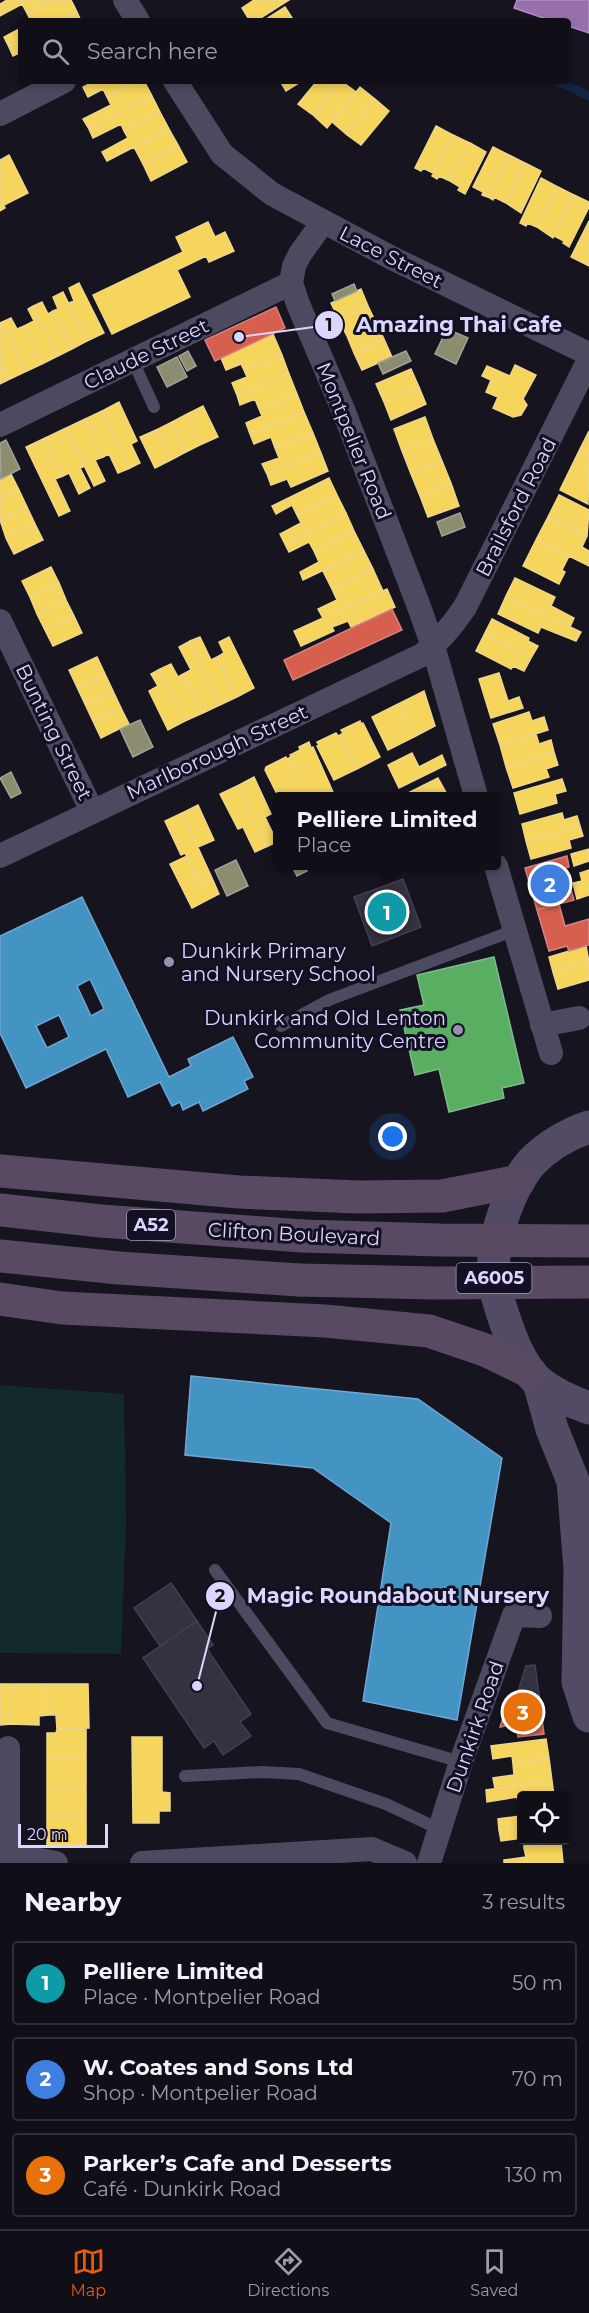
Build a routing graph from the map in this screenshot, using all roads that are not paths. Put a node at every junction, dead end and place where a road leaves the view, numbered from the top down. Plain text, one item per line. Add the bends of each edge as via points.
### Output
1 (125, 0) edge
2 (136, 18) edge
3 (58, 84) edge
4 (177, 84) edge
5 (0, 114) edge
6 (322, 222) junction
7 (291, 283) junction
8 (589, 354) edge
9 (589, 360) edge
10 (133, 361) junction
11 (154, 407) dead end
12 (0, 424) edge
13 (0, 621) edge
14 (433, 646) junction
15 (475, 792) edge
16 (93, 811) junction
17 (0, 856) edge
18 (497, 870) edge
19 (515, 930) junction
20 (579, 1018) dead end
21 (542, 1025) junction
22 (281, 1026) dead end
23 (551, 1053) dead end
24 (589, 1103) edge
25 (589, 1127) edge
26 (546, 1150) junction
27 (0, 1171) edge
28 (519, 1181) junction
29 (0, 1210) edge
30 (589, 1240) edge
31 (0, 1256) edge
32 (589, 1282) edge
33 (0, 1299) edge
34 (535, 1377) junction
35 (589, 1408) edge
36 (215, 1570) dead end
37 (540, 1616) dead end
38 (589, 1716) edge
39 (8, 1748) dead end
40 (461, 1762) junction
41 (185, 1776) dead end
42 (441, 1830) junction
43 (4, 1853) edge
44 (57, 1863) edge
45 (142, 1863) edge
46 (405, 1863) edge
47 (429, 1863) edge

1 - 2 street
3 - 5 street
4 - 6 street via 222,154 272,194
6 - 7 street via 300,254
6 - 8 street, Lace Street
7 - 10 street, Claude Street
7 - 14 street, Montpelier Road
9 - 14 street, Brailsford Road via 465,607
10 - 11 lane
10 - 12 street, Claude Street
13 - 16 street, Bunting Street
14 - 15 street, Montpelier Road
14 - 16 street, Marlborough Street via 422,655
16 - 17 street, Marlborough Street
18 - 19 street
19 - 21 street
19 - 22 lane via 329,1000
20 - 21 street
21 - 23 street
24 - 26 main road, A6005
25 - 26 main road, A6005
26 - 28 main road, A6005
27 - 28 highway via 239,1192 357,1197 442,1196
28 - 34 main road, A6005 via 504,1211 494,1278 514,1345
29 - 30 highway, Clifton Boulevard / A52, bridge via 302,1236
31 - 32 highway, A52, bridge via 299,1280
33 - 34 highway via 62,1308 324,1321 429,1331 485,1350
34 - 35 main road, A6005
34 - 38 main road via 573,1481 580,1569 578,1682
36 - 40 lane via 327,1723
37 - 40 street, Dunkirk Road via 514,1615
39 - 43 street
40 - 42 street, Dunkirk Road
41 - 42 lane via 299,1774 386,1804
42 - 47 street, Dunkirk Road
43 - 44 street
45 - 46 street via 372,1849

